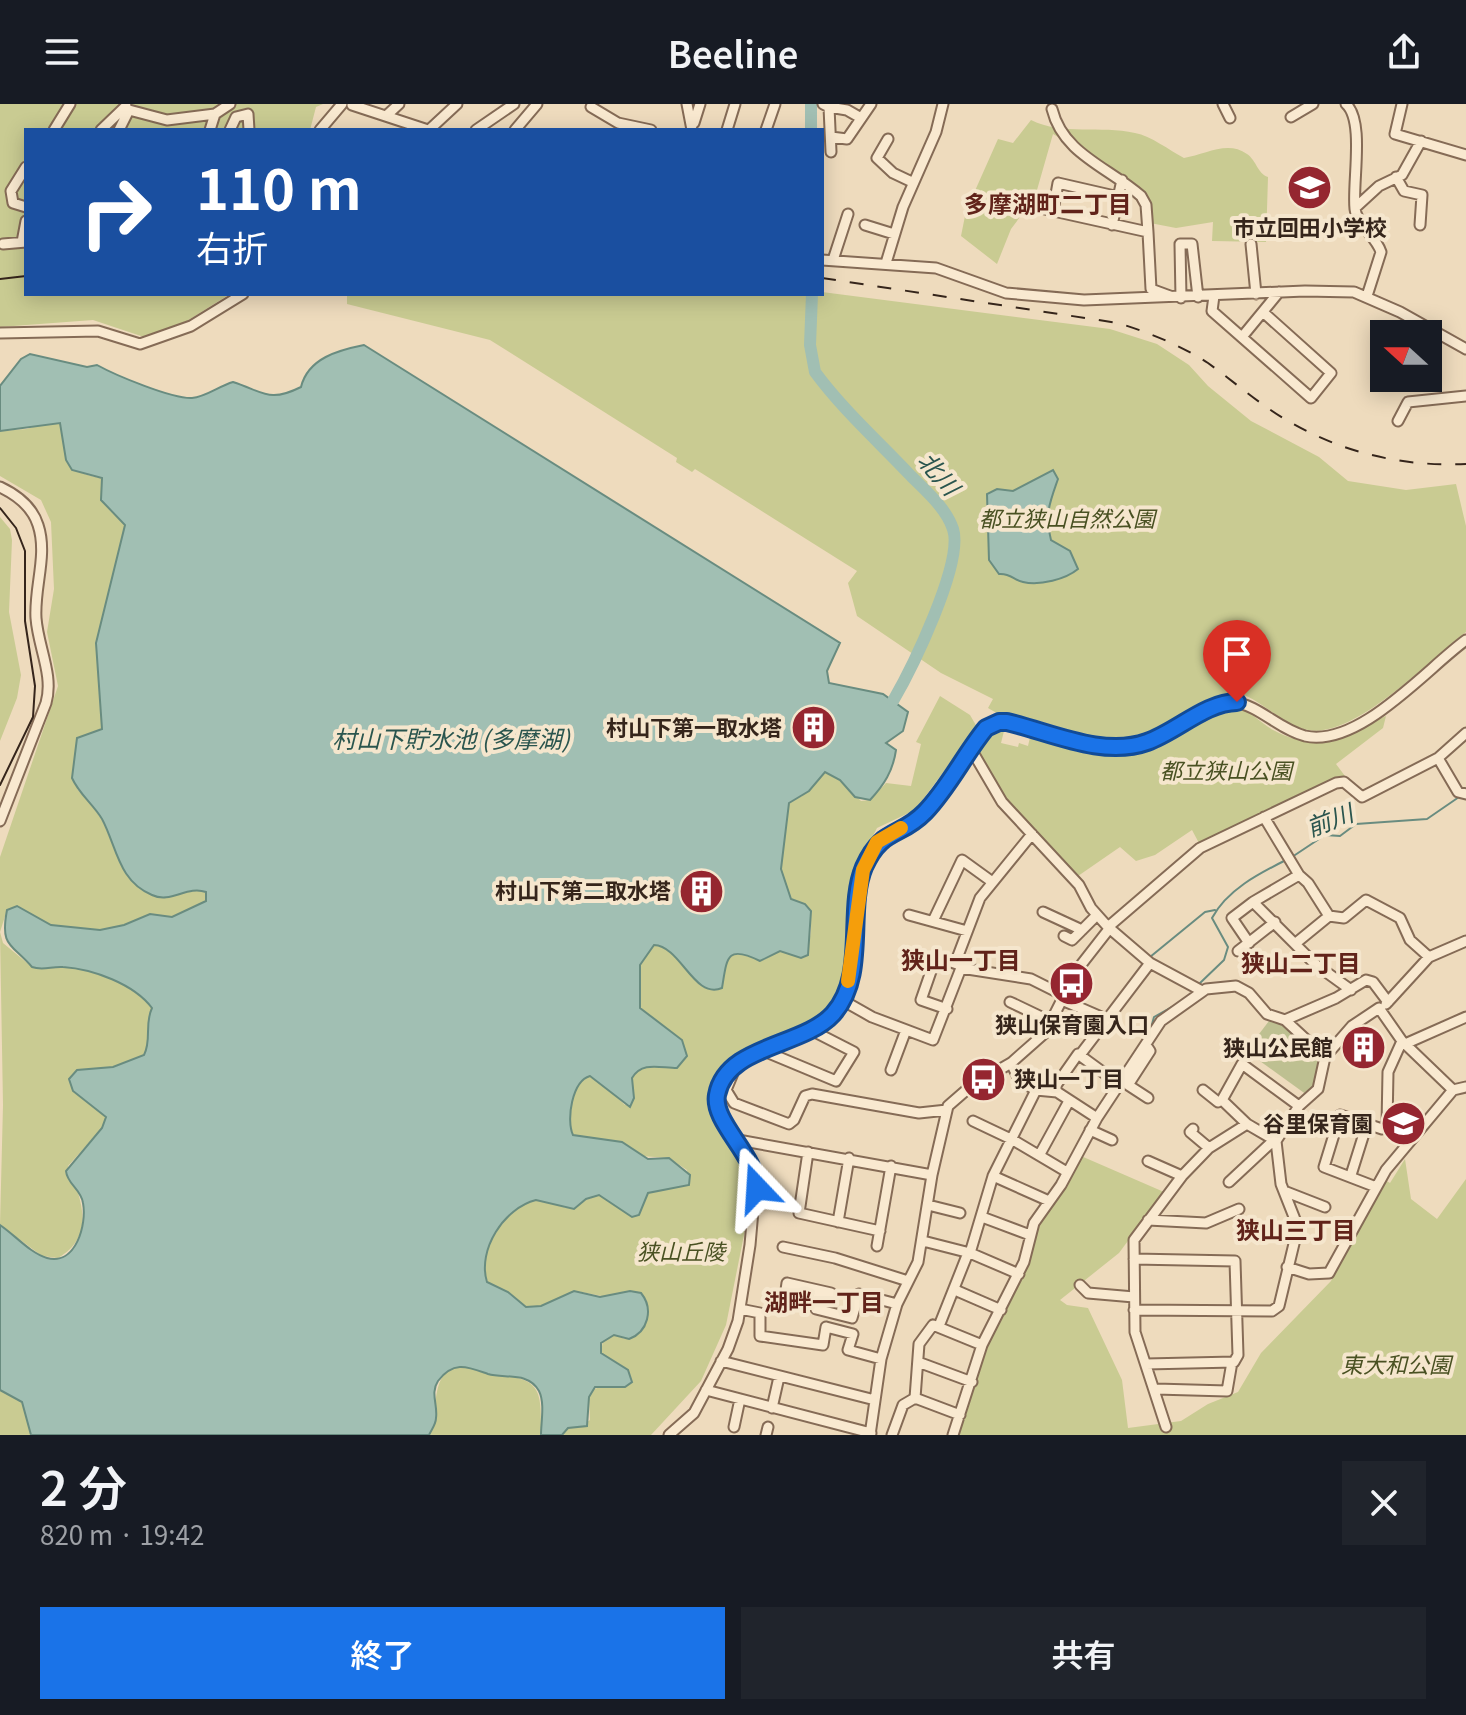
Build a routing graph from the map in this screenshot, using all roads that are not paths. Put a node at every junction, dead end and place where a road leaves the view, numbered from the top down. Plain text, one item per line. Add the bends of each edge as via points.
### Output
1 (70, 104) edge
2 (342, 104) edge
3 (399, 104) edge
4 (457, 104) edge
5 (514, 104) edge
6 (537, 104) edge
7 (687, 104) edge
8 (700, 104) edge
9 (735, 104) edge
10 (775, 104) edge
11 (871, 104) edge
12 (943, 104) edge
13 (1223, 104) edge
14 (1313, 104) edge
15 (1346, 104) edge
16 (1402, 104) edge
17 (352, 105) edge
18 (128, 106) edge
19 (228, 106) edge
20 (826, 106) edge
21 (591, 107) dead end
22 (1052, 109) dead end
23 (215, 114) junction
24 (386, 116) junction
25 (236, 117) junction
26 (1291, 117) dead end
27 (861, 118) junction
28 (1230, 118) dead end
29 (155, 119) junction
30 (55, 128) edge
31 (103, 128) edge
32 (120, 128) edge
33 (158, 128) edge
34 (211, 128) edge
35 (231, 128) edge
36 (249, 128) edge
37 (322, 128) edge
38 (422, 128) edge
39 (430, 128) edge
40 (479, 128) edge
41 (517, 128) edge
42 (642, 128) edge
43 (692, 128) edge
44 (728, 128) edge
45 (767, 128) edge
46 (831, 137) junction
47 (888, 139) dead end
48 (1421, 141) junction
49 (831, 152) dead end
50 (1466, 155) edge
51 (24, 170) edge
52 (1396, 177) junction
53 (1122, 180) junction
54 (912, 182) junction
55 (1119, 197) junction
56 (24, 205) edge
57 (1031, 206) dead end
58 (1355, 208) junction
59 (1053, 211) junction
60 (848, 214) dead end
61 (865, 225) dead end
62 (1112, 225) junction
63 (1420, 225) dead end
64 (1148, 232) junction
65 (894, 234) junction
66 (24, 242) edge
67 (3, 244) dead end
68 (1251, 244) dead end
69 (824, 260) edge
70 (833, 260) junction
71 (886, 263) junction
72 (1279, 292) junction
73 (1256, 294) junction
74 (240, 296) edge
75 (1214, 296) junction
76 (1367, 296) junction
77 (1198, 297) junction
78 (1176, 298) junction
79 (1264, 313) junction
80 (0, 333) edge
81 (1242, 337) junction
82 (1466, 349) edge
83 (1466, 396) edge
84 (1398, 421) dead end
85 (0, 487) edge
86 (1466, 640) edge
87 (1466, 733) edge
88 (971, 749) junction
89 (1438, 758) junction
90 (1462, 793) edge
91 (1264, 817) junction
92 (0, 821) edge
93 (1032, 834) junction
94 (1299, 875) junction
95 (991, 881) junction
96 (1253, 902) junction
97 (1043, 912) dead end
98 (909, 915) dead end
99 (1097, 915) junction
100 (1329, 916) junction
101 (933, 921) junction
102 (1275, 922) junction
103 (1108, 928) junction
104 (1082, 930) junction
105 (967, 931) junction
106 (1064, 936) dead end
107 (1466, 941) edge
108 (1249, 943) junction
109 (1296, 943) junction
110 (1238, 951) dead end
111 (1429, 957) junction
112 (1148, 961) junction
113 (959, 966) junction
114 (1197, 989) junction
115 (1351, 990) junction
116 (1062, 998) junction
117 (842, 1000) junction
118 (1010, 1002) dead end
119 (1388, 1002) junction
120 (1379, 1008) junction
121 (947, 1009) junction
122 (1466, 1017) edge
123 (1105, 1018) junction
124 (1285, 1020) junction
125 (1052, 1022) junction
126 (809, 1029) junction
127 (906, 1030) junction
128 (1404, 1042) junction
129 (1147, 1045) junction
130 (764, 1051) junction
131 (1080, 1055) junction
132 (1325, 1057) junction
133 (1011, 1063) junction
134 (737, 1064) junction
135 (891, 1070) dead end
136 (1119, 1084) junction
137 (1466, 1087) edge
138 (1036, 1090) junction
139 (1203, 1090) dead end
140 (1453, 1090) junction
141 (1052, 1091) junction
142 (1148, 1098) dead end
143 (1222, 1100) junction
144 (1069, 1101) junction
145 (1299, 1106) junction
146 (947, 1110) junction
147 (1097, 1118) junction
148 (973, 1121) dead end
149 (1247, 1124) junction
150 (1367, 1124) junction
151 (1193, 1129) dead end
152 (1090, 1130) junction
153 (738, 1140) junction
154 (1013, 1140) junction
155 (1112, 1140) dead end
156 (1275, 1140) junction
157 (1209, 1148) junction
158 (808, 1152) junction
159 (1040, 1154) junction
160 (849, 1158) junction
161 (1148, 1161) dead end
162 (891, 1166) junction
163 (1067, 1172) junction
164 (932, 1175) junction
165 (1351, 1175) junction
166 (993, 1176) junction
167 (1182, 1176) junction
168 (1229, 1182) dead end
169 (1376, 1187) junction
170 (1284, 1191) junction
171 (1049, 1201) junction
172 (928, 1205) junction
173 (1325, 1207) dead end
174 (1239, 1209) dead end
175 (960, 1213) dead end
176 (982, 1217) junction
177 (1148, 1220) junction
178 (838, 1222) junction
179 (880, 1231) junction
180 (1030, 1235) junction
181 (923, 1241) junction
182 (877, 1246) dead end
183 (783, 1247) dead end
184 (969, 1253) junction
185 (1134, 1259) junction
186 (1287, 1267) junction
187 (1019, 1274) junction
188 (908, 1281) junction
189 (1080, 1285) dead end
190 (955, 1290) junction
191 (819, 1291) junction
192 (831, 1293) dead end
193 (1134, 1297) junction
194 (784, 1304) dead end
195 (897, 1304) junction
196 (740, 1309) junction
197 (1001, 1310) junction
198 (1134, 1310) junction
199 (1237, 1311) junction
200 (939, 1326) junction
201 (982, 1345) junction
202 (881, 1359) junction
203 (721, 1361) junction
204 (918, 1362) junction
205 (1232, 1362) junction
206 (1146, 1364) junction
207 (779, 1377) junction
208 (972, 1382) junction
209 (1156, 1389) junction
210 (706, 1390) junction
211 (915, 1398) junction
212 (740, 1399) junction
213 (875, 1400) junction
214 (772, 1408) junction
215 (960, 1415) junction
216 (828, 1422) junction
217 (734, 1427) dead end
218 (1166, 1427) dead end
219 (892, 1433) edge
220 (871, 1434) edge
221 (669, 1435) edge
222 (825, 1435) edge
223 (905, 1435) edge
224 (953, 1435) edge

1 - 30 street
2 - 37 street
3 - 24 street
4 - 39 street
5 - 40 street
6 - 41 street
7 - 43 street
8 - 43 street
9 - 44 street
10 - 45 street
11 - 27 street
12 - 54 street
13 - 28 street
14 - 26 street
15 - 58 street via 1355,128
16 - 48 street via 1394,132
17 - 24 street
18 - 29 street
18 - 31 street
18 - 32 street
19 - 23 street
19 - 25 street
20 - 27 street
20 - 46 street
21 - 42 street via 618,123
22 - 53 street via 1056,128 1068,144
23 - 29 street
23 - 34 street
24 - 38 street
25 - 35 street
25 - 36 street via 248,114
27 - 46 street via 847,139
29 - 33 street
46 - 49 street
47 - 54 street via 877,158
48 - 50 street
48 - 52 street
51 - 56 street via 11,191 13,203
52 - 58 street
52 - 63 street via 1404,191 1422,195
53 - 55 street
53 - 64 street via 1146,205
54 - 65 street
55 - 59 street via 1058,183
55 - 62 street
57 - 59 street
58 - 76 street via 1381,252
59 - 62 street
60 - 70 street
61 - 65 street
62 - 64 street
64 - 78 street via 1151,289
65 - 71 street
66 - 67 street
68 - 73 street
69 - 70 street
70 - 71 street
71 - 78 street via 949,271 1018,295
72 - 73 street
72 - 76 street
72 - 79 street
73 - 75 street
74 - 80 street via 191,326 140,344 98,331
75 - 77 street
75 - 81 street via 1212,311
76 - 82 street
77 - 78 street
77 - 78 street via 1192,244 1180,244
79 - 81 street
79 - 81 street via 1331,373 1311,398
83 - 84 street via 1408,402
85 - 92 street via 25,503 39,530 36,618 49,686
86 - 88 street via 1384,711 1327,736 1294,732 1233,702 1135,746 1096,745 999,722 986,728
87 - 89 street
88 - 93 street via 1002,802
88 - 117 street via 923,814 881,837 866,863 852,970
89 - 90 street
89 - 91 street via 1362,797 1344,782 1336,783
91 - 94 street
91 - 103 street via 1200,848
93 - 95 street
93 - 99 street via 1079,885
94 - 96 street
94 - 100 street
95 - 101 street via 962,860
95 - 105 street
96 - 102 street
96 - 108 street via 1232,918
97 - 104 street
98 - 101 street
99 - 103 street
99 - 104 street
100 - 109 street
100 - 111 street via 1344,918 1366,900 1400,918 1410,940
101 - 105 street
102 - 108 street
102 - 109 street
103 - 112 street
103 - 116 street
104 - 106 street via 1072,940
105 - 113 street
107 - 111 street
108 - 110 street
109 - 115 street
111 - 119 street
112 - 114 street
112 - 123 street
113 - 116 street via 1031,979
113 - 121 street
113 - 121 street via 936,957 921,1000
114 - 124 street via 1236,986 1267,1014
114 - 129 street via 1161,1021
115 - 119 street via 1370,980
115 - 124 street
116 - 123 street
116 - 125 street
117 - 126 street via 832,1015
117 - 127 street
118 - 125 street
119 - 120 street
120 - 128 street
120 - 132 street via 1352,1026
121 - 127 street via 936,1040
122 - 128 street
123 - 131 street
124 - 132 street
125 - 133 street
126 - 130 street
126 - 130 street via 854,1052 836,1081
127 - 135 street
128 - 140 street
128 - 150 street via 1388,1072 1387,1125 1382,1129
129 - 136 street
129 - 142 street via 1150,1051 1128,1085
130 - 134 street
131 - 136 street
131 - 141 street
132 - 145 street via 1318,1089
133 - 138 street via 1020,1081
133 - 146 street via 971,1086
134 - 146 street via 726,1090 734,1103 784,1123 794,1120 805,1096 812,1094 919,1113
134 - 153 street via 716,1100
136 - 147 street
137 - 140 street
138 - 141 street
138 - 154 street
139 - 143 street
140 - 169 street
141 - 144 street
143 - 145 street via 1242,1064
143 - 149 street
144 - 147 street
144 - 159 street
145 - 156 street
146 - 164 street
147 - 152 street
148 - 154 street
149 - 156 street
149 - 157 street
150 - 165 street
150 - 165 street via 1340,1115 1324,1167
151 - 157 street via 1190,1132
152 - 155 street
152 - 163 street
153 - 158 street
153 - 196 street via 757,1188
154 - 159 street
154 - 166 street
156 - 168 street
156 - 170 street
157 - 167 street
158 - 160 street
158 - 178 street via 799,1213
159 - 163 street
160 - 162 street
160 - 178 street
161 - 167 street
162 - 164 street
162 - 179 street
163 - 171 street
164 - 172 street
165 - 169 street
166 - 171 street
166 - 176 street
167 - 177 street
169 - 186 street via 1329,1273
170 - 173 street
170 - 186 street via 1298,1227
171 - 180 street
172 - 175 street
172 - 181 street
174 - 177 street via 1206,1223
176 - 180 street
176 - 184 street
177 - 185 street via 1134,1240
178 - 179 street
179 - 182 street
180 - 187 street
181 - 184 street
181 - 188 street
183 - 188 street
184 - 187 street
184 - 190 street
185 - 193 street
185 - 199 street via 1235,1261
186 - 199 street via 1279,1306 1272,1311
187 - 197 street
188 - 195 street
189 - 193 street via 1088,1293
190 - 197 street
190 - 200 street
191 - 192 street
191 - 194 street via 787,1283
191 - 195 street via 816,1309 852,1318 859,1294
193 - 198 street
195 - 202 street
196 - 202 street via 760,1313 760,1336 823,1345 826,1327 853,1334 848,1350
196 - 203 street
197 - 201 street
198 - 199 street
198 - 206 street
199 - 205 street via 1238,1355
200 - 201 street
200 - 204 street via 933,1325 919,1344
201 - 208 street
202 - 213 street
203 - 207 street
203 - 210 street
204 - 208 street
204 - 211 street
205 - 206 street
205 - 209 street via 1227,1391
206 - 209 street
207 - 213 street
207 - 214 street
208 - 215 street
209 - 218 street
210 - 212 street
210 - 221 street via 690,1418
211 - 215 street
211 - 219 street via 903,1405
212 - 214 street
212 - 217 street
213 - 220 street
214 - 216 street
215 - 224 street
216 - 220 street
216 - 222 street
219 - 223 street

